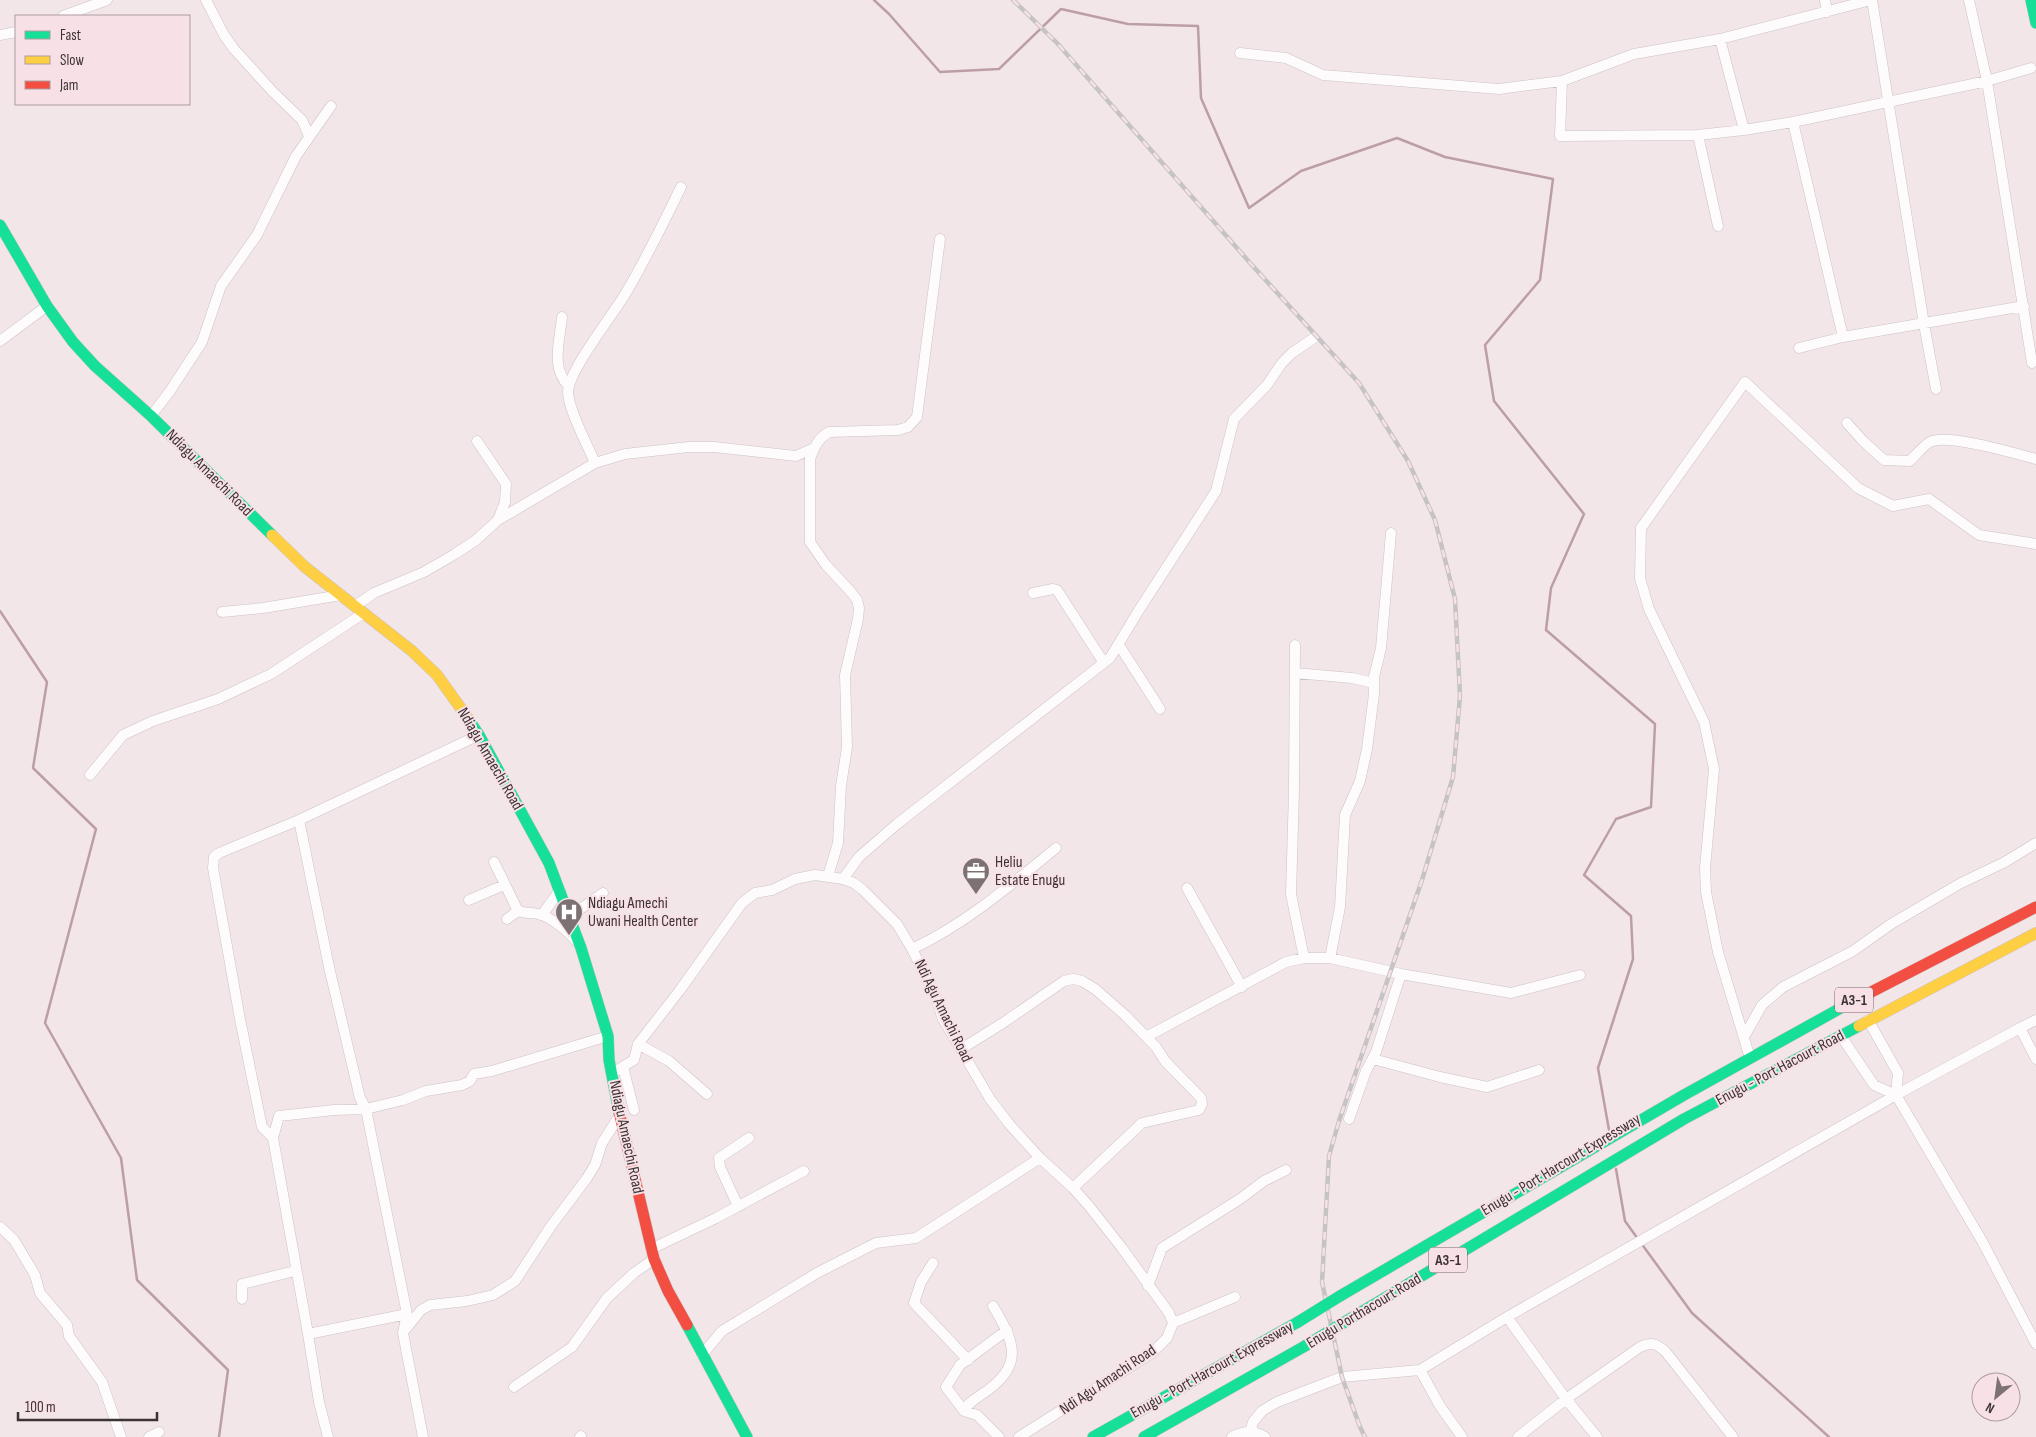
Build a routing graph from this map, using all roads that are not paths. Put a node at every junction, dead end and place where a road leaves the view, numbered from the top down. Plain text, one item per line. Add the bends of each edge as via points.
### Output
1 (107, 0) edge
2 (206, 0) edge
3 (1825, 0) edge
4 (1872, 0) edge
5 (1969, 0) edge
6 (2031, 0) edge
7 (1827, 12) junction
8 (66, 15) edge
9 (2036, 23) edge
10 (15, 32) edge
11 (0, 35) edge
12 (1720, 39) junction
13 (1240, 53) dead end
14 (2031, 68) dead end
15 (1562, 81) junction
16 (1987, 81) junction
17 (1889, 101) junction
18 (331, 106) dead end
19 (1793, 122) junction
20 (1744, 130) junction
21 (1698, 135) junction
22 (309, 136) junction
23 (681, 187) dead end
24 (0, 225) edge
25 (1718, 226) dead end
26 (940, 239) dead end
27 (47, 306) junction
28 (2024, 306) junction
29 (562, 318) dead end
30 (1924, 324) junction
31 (1314, 338) dead end
32 (1843, 338) junction
33 (0, 341) edge
34 (1799, 348) dead end
35 (2032, 364) dead end
36 (569, 386) junction
37 (1936, 388) dead end
38 (151, 416) junction
39 (1847, 423) dead end
40 (477, 441) dead end
41 (814, 448) junction
42 (796, 456) junction
43 (2036, 460) edge
44 (595, 463) junction
45 (810, 467) junction
46 (498, 520) junction
47 (1392, 533) dead end
48 (2036, 544) edge
49 (1033, 593) dead end
50 (340, 595) junction
51 (359, 609) junction
52 (222, 612) dead end
53 (1119, 645) junction
54 (1295, 645) dead end
55 (1104, 664) junction
56 (1295, 673) junction
57 (1374, 683) junction
58 (1160, 709) dead end
59 (480, 735) junction
60 (90, 775) dead end
61 (299, 820) junction
62 (2036, 843) edge
63 (1056, 848) dead end
64 (494, 862) dead end
65 (828, 876) junction
66 (843, 879) junction
67 (504, 885) junction
68 (1187, 888) dead end
69 (560, 890) junction
70 (603, 893) dead end
71 (469, 900) dead end
72 (2036, 907) edge
73 (518, 911) junction
74 (542, 915) junction
75 (569, 916) junction
76 (507, 919) dead end
77 (2036, 933) edge
78 (581, 948) junction
79 (912, 949) junction
80 (1304, 958) junction
81 (1330, 958) junction
82 (1401, 974) junction
83 (1580, 975) dead end
84 (1242, 987) junction
85 (1868, 1020) junction
86 (2036, 1020) edge
87 (2020, 1028) junction
88 (608, 1036) junction
89 (1841, 1036) junction
90 (1146, 1037) junction
91 (1744, 1037) junction
92 (638, 1044) junction
93 (961, 1049) junction
94 (1750, 1058) junction
95 (2036, 1059) edge
96 (1373, 1060) junction
97 (623, 1067) junction
98 (1539, 1070) dead end
99 (612, 1073) junction
100 (707, 1094) dead end
101 (1896, 1095) junction
102 (366, 1109) junction
103 (634, 1110) dead end
104 (620, 1115) junction
105 (1349, 1119) dead end
106 (1684, 1119) joint
107 (273, 1138) junction
108 (749, 1138) dead end
109 (1040, 1158) junction
110 (1286, 1170) dead end
111 (804, 1171) dead end
112 (1073, 1188) junction
113 (738, 1206) junction
114 (0, 1227) edge
115 (652, 1254) junction
116 (933, 1263) dead end
117 (295, 1271) junction
118 (1148, 1286) junction
119 (1235, 1297) dead end
120 (242, 1299) dead end
121 (993, 1306) dead end
122 (407, 1314) junction
123 (1507, 1316) junction
124 (1173, 1323) junction
125 (1007, 1330) junction
126 (404, 1333) junction
127 (308, 1334) junction
128 (2036, 1344) edge
129 (702, 1355) junction
130 (968, 1360) junction
131 (1420, 1370) junction
132 (514, 1387) dead end
133 (1566, 1399) junction
134 (964, 1411) junction
135 (159, 1432) dead end
136 (1250, 1432) junction
137 (121, 1437) edge
138 (149, 1437) edge
139 (328, 1437) edge
140 (423, 1437) edge
141 (747, 1437) edge
142 (999, 1437) edge
143 (1019, 1437) edge
144 (1094, 1437) edge
145 (1144, 1437) edge
146 (1232, 1437) edge
147 (1265, 1437) edge
148 (1462, 1437) edge
149 (1518, 1437) edge
150 (1597, 1437) edge
151 (1733, 1437) edge

1 - 8 street
2 - 22 street via 234,49 302,120
3 - 7 street
4 - 7 street
4 - 17 street
5 - 16 street
6 - 9 main road
7 - 12 street
10 - 11 street
12 - 15 street via 1634,54
12 - 20 street
13 - 15 street via 1286,58 1323,76 1499,89
14 - 16 street
15 - 21 street via 1560,136
16 - 17 street
16 - 28 street
17 - 19 street
17 - 30 street
18 - 22 street
19 - 20 street
19 - 32 street
20 - 21 street
21 - 25 street
22 - 38 street via 283,180 257,235 221,286 202,342
23 - 36 street via 626,293 576,368
24 - 27 main road, Ndiagu Amaechi Road
26 - 41 street via 917,417 908,427 898,430 829,432
27 - 33 street
27 - 38 main road, Ndiagu Amaechi Road via 72,342
28 - 30 street
28 - 35 street
29 - 36 street via 557,365 562,380
30 - 32 street
30 - 37 street
31 - 53 street via 1287,358 1267,385 1234,419 1216,491
32 - 34 street
36 - 44 street via 568,396
38 - 50 main road, Ndiagu Amaechi Road via 305,567
39 - 43 street via 1884,460 1910,460 1930,442 1946,440
40 - 46 street via 506,484 505,502
41 - 42 street
41 - 45 street
42 - 44 street via 689,447 625,454
42 - 45 street
44 - 46 street
45 - 65 street via 810,542 857,600 859,608 845,675 847,747 838,843
46 - 51 street via 455,554 424,572 374,593
47 - 57 street via 1381,648
48 - 91 street via 1979,535 1929,499 1893,506 1858,488 1745,382 1641,528 1640,578 1649,609 1704,722 1714,769 1705,868 1706,892 1718,952
49 - 55 street via 1057,590
50 - 51 main road, Ndiagu Amaechi Road
50 - 52 street
51 - 59 main road, Ndiagu Amaechi Road via 437,675
51 - 60 street via 271,674 218,699 123,735
53 - 55 street
53 - 58 street
54 - 56 street
55 - 66 street via 897,824 859,857
56 - 57 street
56 - 80 street via 1291,894
57 - 81 street via 1360,781 1345,815 1340,907
59 - 61 street
59 - 69 main road, Ndiagu Amaechi Road via 549,863
61 - 102 street via 360,1098
61 - 107 street via 219,853 214,857 213,868 262,1127
62 - 91 street via 2005,862 1961,882 1853,951 1783,987 1762,1005
63 - 79 street via 985,905 936,938
64 - 67 street
65 - 66 street, Ndi Agu Amachi Road
65 - 92 street, Ndi Agu Amachi Road via 795,879 772,890 755,892 742,903
66 - 79 street, Ndi Agu Amachi Road via 863,890 897,924
67 - 71 street
67 - 73 street
68 - 84 street
69 - 74 street
69 - 75 main road, Ndiagu Amaechi Road
70 - 75 street
72 - 94 main road, Enugu - Port Harcourt Expressway / A3-1 via 1875,988
73 - 74 street
73 - 76 street
74 - 78 street via 569,932
75 - 78 main road, Ndiagu Amaechi Road
77 - 85 main road, Enugu - Port Hacourt Road
78 - 88 main road, Ndiagu Amaechi Road
79 - 93 street, Ndi Agu Amachi Road via 934,993 943,1020
80 - 81 street
80 - 84 street via 1286,962
81 - 82 street
82 - 83 street via 1512,993
82 - 96 street
84 - 90 street
85 - 89 main road, Enugu - Port Hacourt Road
85 - 101 street via 1898,1073
86 - 87 street
87 - 95 street
87 - 101 street
88 - 99 main road, Ndiagu Amaechi Road
88 - 102 street via 492,1071 478,1072 462,1085 426,1091
89 - 101 street via 1874,1085
89 - 106 main road, Enugu - Port Hacourt Road
90 - 93 street via 1095,989 1073,979 1064,981
90 - 112 street via 1164,1061 1201,1098 1202,1104 1199,1110 1142,1123
91 - 94 street
92 - 97 street, Ndi Agu Amachi Road via 634,1060
92 - 100 street via 669,1061
93 - 109 street, Ndi Agu Amachi Road via 990,1099
94 - 144 main road, Enugu - Port Harcourt Expressway / A3-1, bridge via 1675,1098 1298,1322
96 - 98 street via 1487,1087
96 - 105 street
97 - 99 street, Ndi Agu Amachi Road
97 - 103 street
99 - 104 main road, Ndiagu Amaechi Road
101 - 123 street
101 - 128 street via 1982,1241
102 - 107 street via 279,1116
102 - 122 street
104 - 115 main road, Ndiagu Amaechi Road
104 - 126 street via 602,1143 596,1165 551,1226 516,1282 493,1295 430,1305 421,1310
106 - 145 main road, Enugu Porthacourt Road / A3-1, bridge via 1306,1346
107 - 117 street
108 - 113 street via 719,1158
109 - 112 street, Ndi Agu Amachi Road
109 - 129 street via 916,1238 876,1242 817,1273 722,1331
110 - 118 street via 1162,1248
111 - 113 street
112 - 118 street, Ndi Agu Amachi Road
113 - 115 street
114 - 137 street via 14,1240 35,1275 40,1293 67,1324 69,1336 102,1382
115 - 129 main road, Ndiagu Amaechi Road
115 - 132 street via 607,1298 572,1347
116 - 130 street via 921,1282 914,1303
117 - 120 street via 242,1284
117 - 127 street
118 - 124 street, Ndi Agu Amachi Road
119 - 124 street
121 - 125 street
122 - 126 street
122 - 127 street
123 - 131 street
123 - 133 street
124 - 143 street, Ndi Agu Amachi Road via 1167,1338 1152,1353
125 - 130 street
125 - 134 street via 1012,1357 1003,1377
126 - 140 street
127 - 139 street
129 - 141 main road, Ndiagu Amaechi Road
130 - 134 street via 946,1387
131 - 136 street via 1342,1377 1277,1402 1262,1411
131 - 148 street
133 - 149 street
133 - 150 street
133 - 151 street via 1640,1347 1657,1344
134 - 142 street via 977,1415
135 - 138 street
136 - 146 street
136 - 147 street

